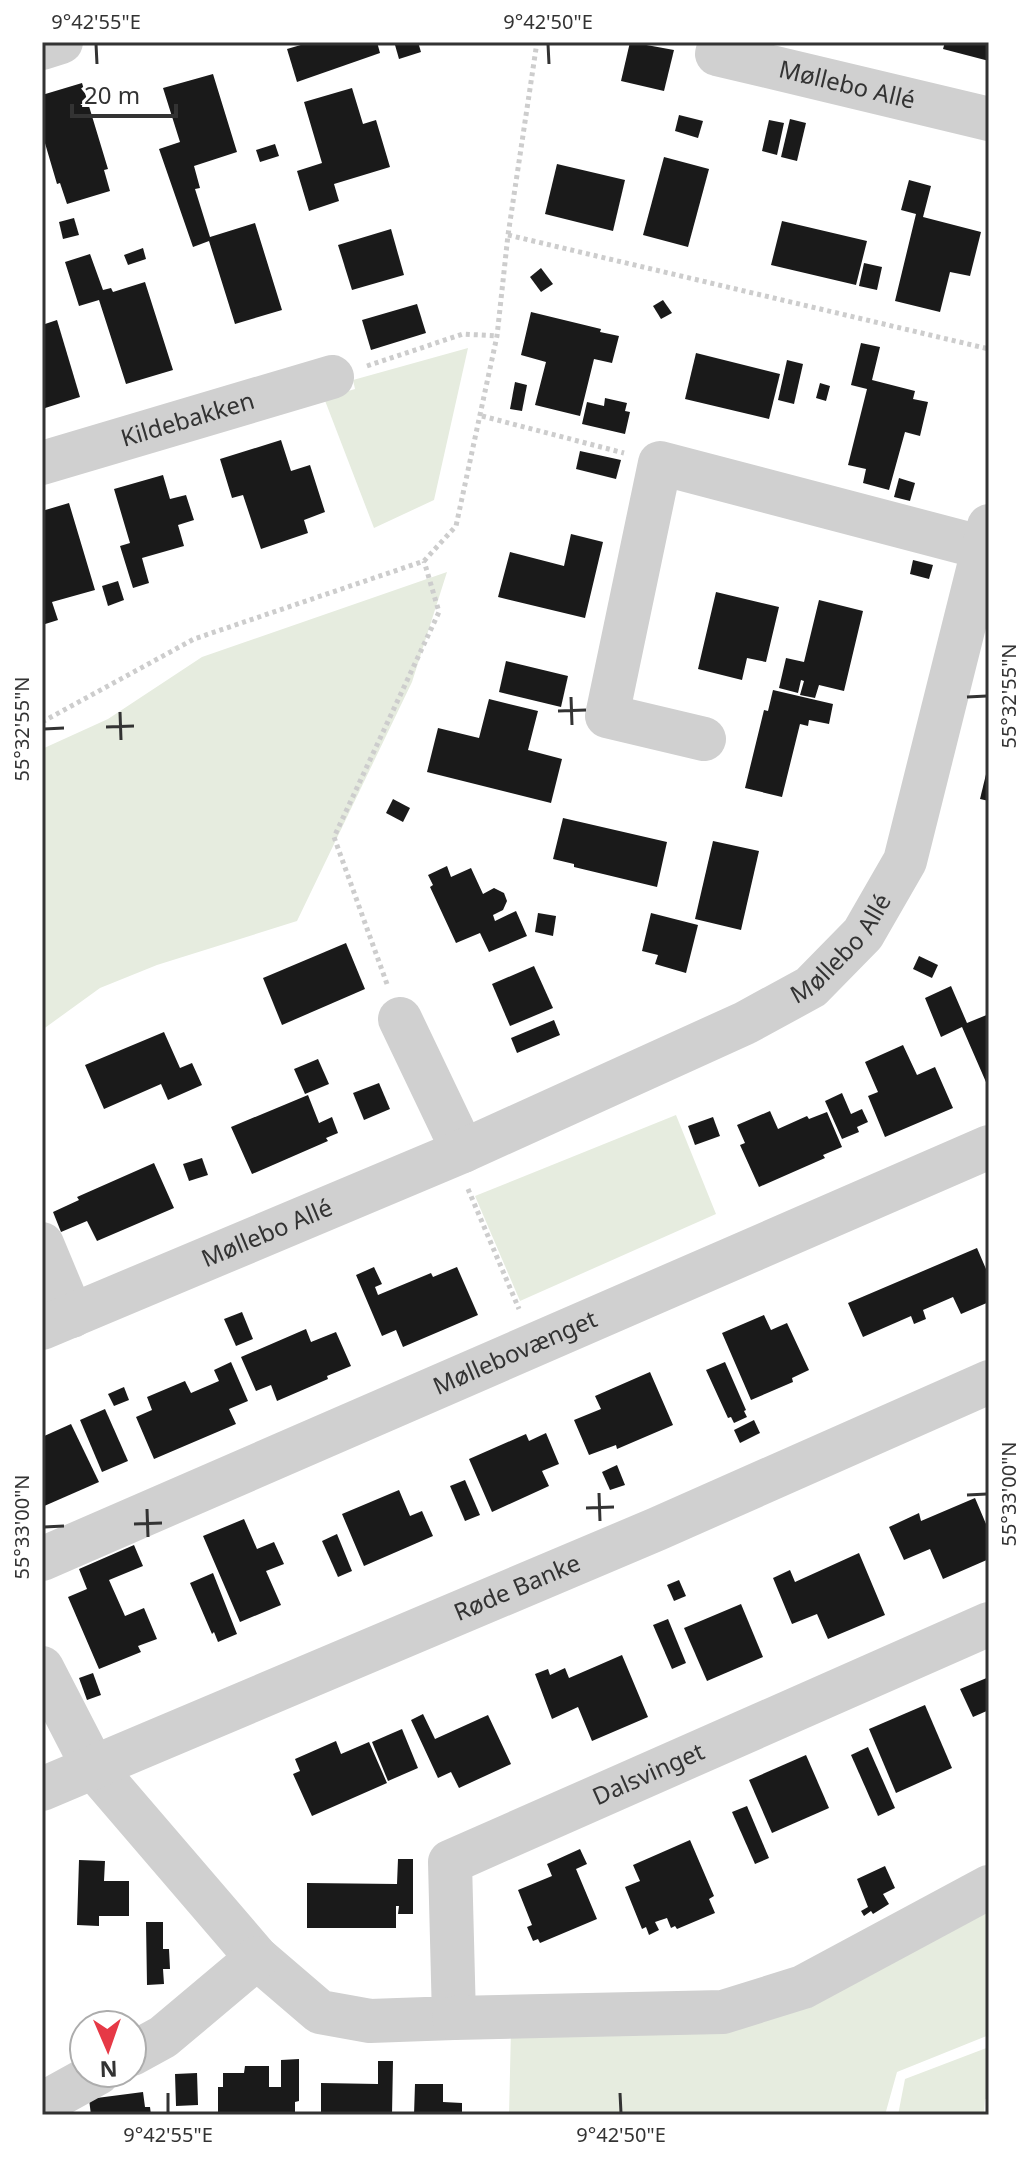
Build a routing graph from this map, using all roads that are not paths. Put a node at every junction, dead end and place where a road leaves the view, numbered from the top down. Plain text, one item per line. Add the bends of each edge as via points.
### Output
1 (61, 42) edge
2 (720, 42) edge
3 (42, 48) edge
4 (989, 119) edge
5 (332, 377) road end
6 (42, 463) edge
7 (986, 537) edge
8 (704, 739) dead end
9 (400, 1019) road end
10 (989, 1147) edge
11 (458, 1153) junction
12 (42, 1244) edge
13 (57, 1322) edge
14 (989, 1382) edge
15 (42, 1559) edge
16 (989, 1624) edge
17 (42, 1668) edge
18 (93, 1767) junction
19 (42, 1789) edge
20 (989, 1887) edge
21 (257, 1958) junction
22 (454, 2018) junction
23 (148, 2045) edge
24 (69, 2089) edge
25 (51, 2099) dead end

1 - 3 street
2 - 4 street, Møllebo Allé via 717,54
5 - 6 street, Kildebakken
7 - 8 street, Møllebo Allé via 660,463 607,716
7 - 11 street, Møllebo Allé via 905,861 863,934 811,987 745,1023
9 - 11 street
10 - 15 street, Møllebovænget
11 - 13 street, Møllebo Allé
12 - 13 street, Møllebo Allé
14 - 18 street, Røde Banke
16 - 22 street, Dalsvinget via 450,1862
17 - 18 street
18 - 19 street, Røde Banke
18 - 21 street
20 - 22 street via 803,1987 723,2012
21 - 22 street via 320,2012 370,2021
21 - 23 street
24 - 25 street

